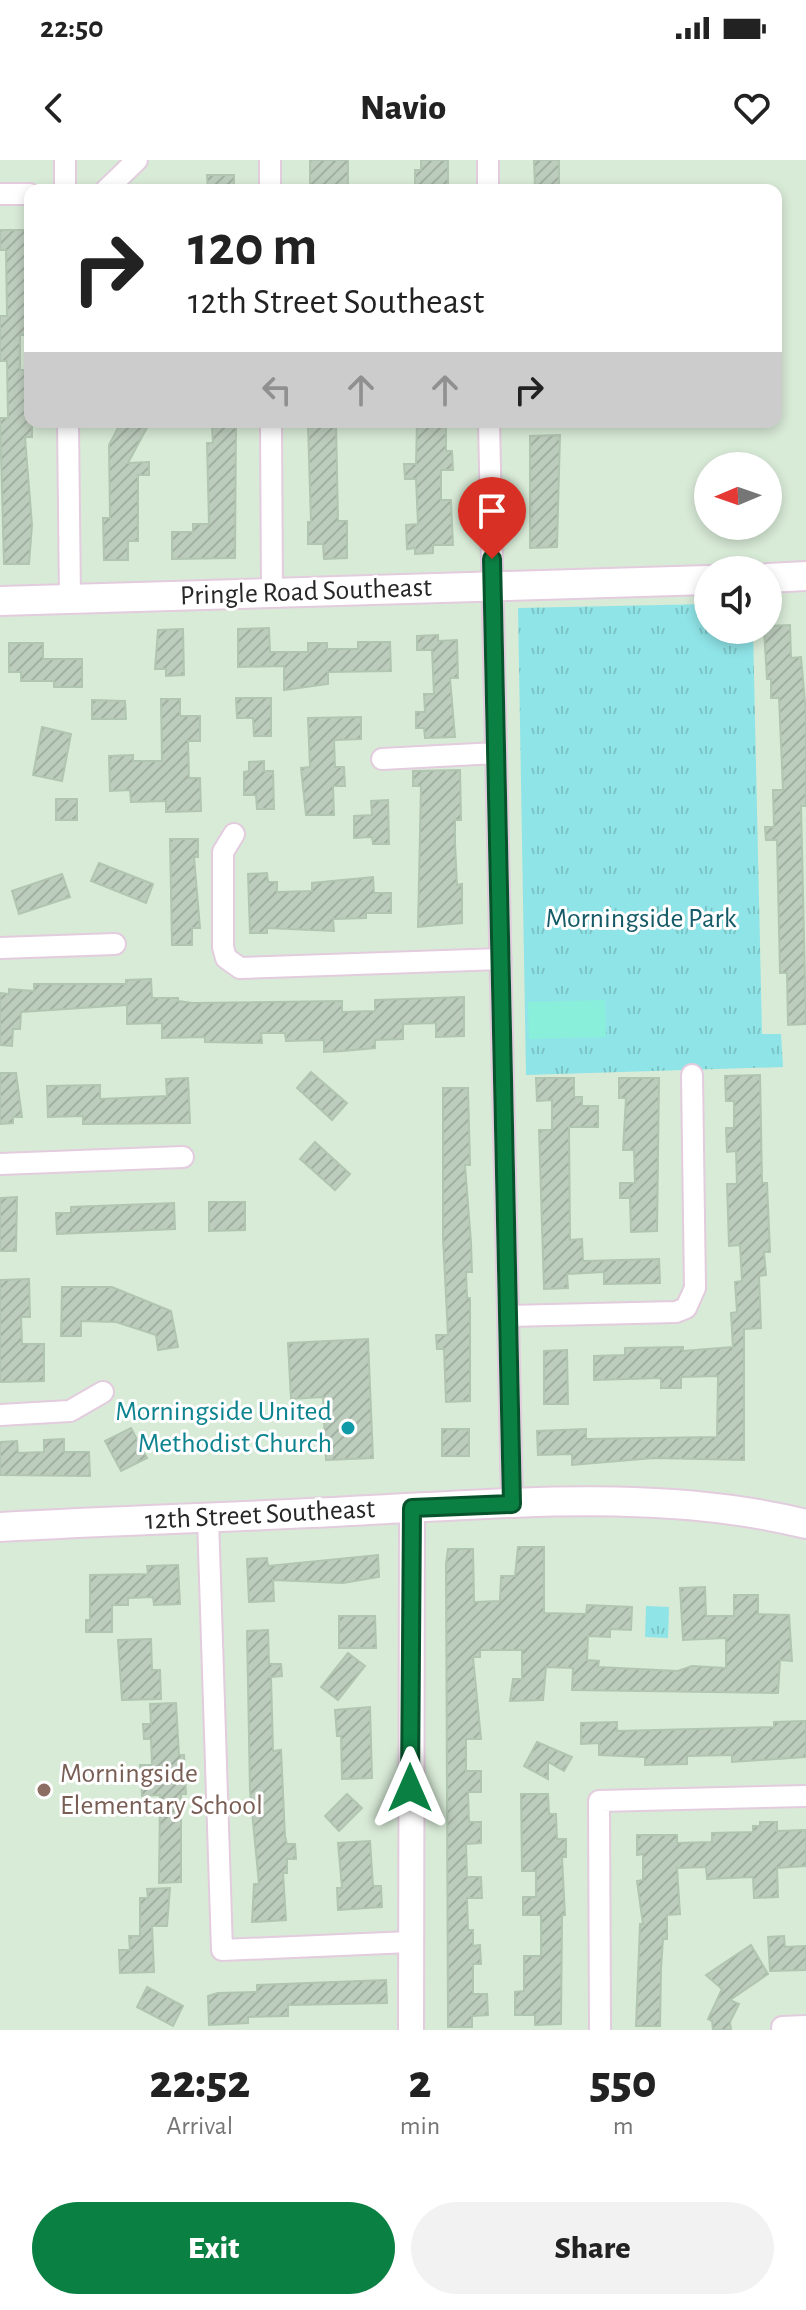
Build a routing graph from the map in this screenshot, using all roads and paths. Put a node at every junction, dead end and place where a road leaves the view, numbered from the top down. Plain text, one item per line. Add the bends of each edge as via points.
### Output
1 (65, 160) edge
2 (137, 160) edge
3 (270, 160) edge
4 (488, 160) edge
5 (65, 184) edge
6 (112, 184) edge
7 (270, 184) edge
8 (488, 184) edge
9 (0, 194) edge
10 (24, 194) edge
11 (68, 428) edge
12 (271, 428) edge
13 (489, 428) edge
14 (806, 576) edge
15 (782, 577) edge
16 (694, 580) edge
17 (492, 586) junction
18 (272, 594) junction
19 (70, 600) junction
20 (0, 601) edge
21 (496, 753) junction
22 (382, 759) dead end
23 (234, 834) dead end
24 (115, 944) dead end
25 (0, 948) edge
26 (501, 959) junction
27 (692, 1075) dead end
28 (183, 1157) dead end
29 (0, 1164) edge
30 (508, 1316) junction
31 (103, 1392) dead end
32 (0, 1415) edge
33 (512, 1504) junction
34 (412, 1508) junction
35 (208, 1518) junction
36 (806, 1524) edge
37 (0, 1527) edge
38 (806, 1796) edge
39 (410, 1942) junction
40 (806, 2026) edge
41 (782, 2027) dead end
42 (411, 2030) edge
43 (600, 2030) edge

1 - 5 street
2 - 6 street
3 - 7 street
4 - 8 street
9 - 10 street
11 - 19 street
12 - 18 street
13 - 17 street
14 - 15 main road
16 - 17 main road, Pringle Road Southeast
17 - 18 main road, Pringle Road Southeast
17 - 21 street
18 - 19 main road, Pringle Road Southeast
19 - 20 main road, Pringle Road Southeast
21 - 22 street
21 - 26 street
23 - 26 street via 222,857 223,947 240,968
24 - 25 street
26 - 30 street
27 - 30 street via 695,1288 686,1308
28 - 29 street
30 - 33 street
31 - 32 street via 70,1411
33 - 34 main road, 12th Street Southeast
33 - 36 main road, 12th Street Southeast via 680,1505
34 - 35 main road, 12th Street Southeast
34 - 39 street
35 - 37 main road, 12th Street Southeast
35 - 39 street via 222,1950
38 - 43 street via 599,1801
39 - 42 street
40 - 41 street

